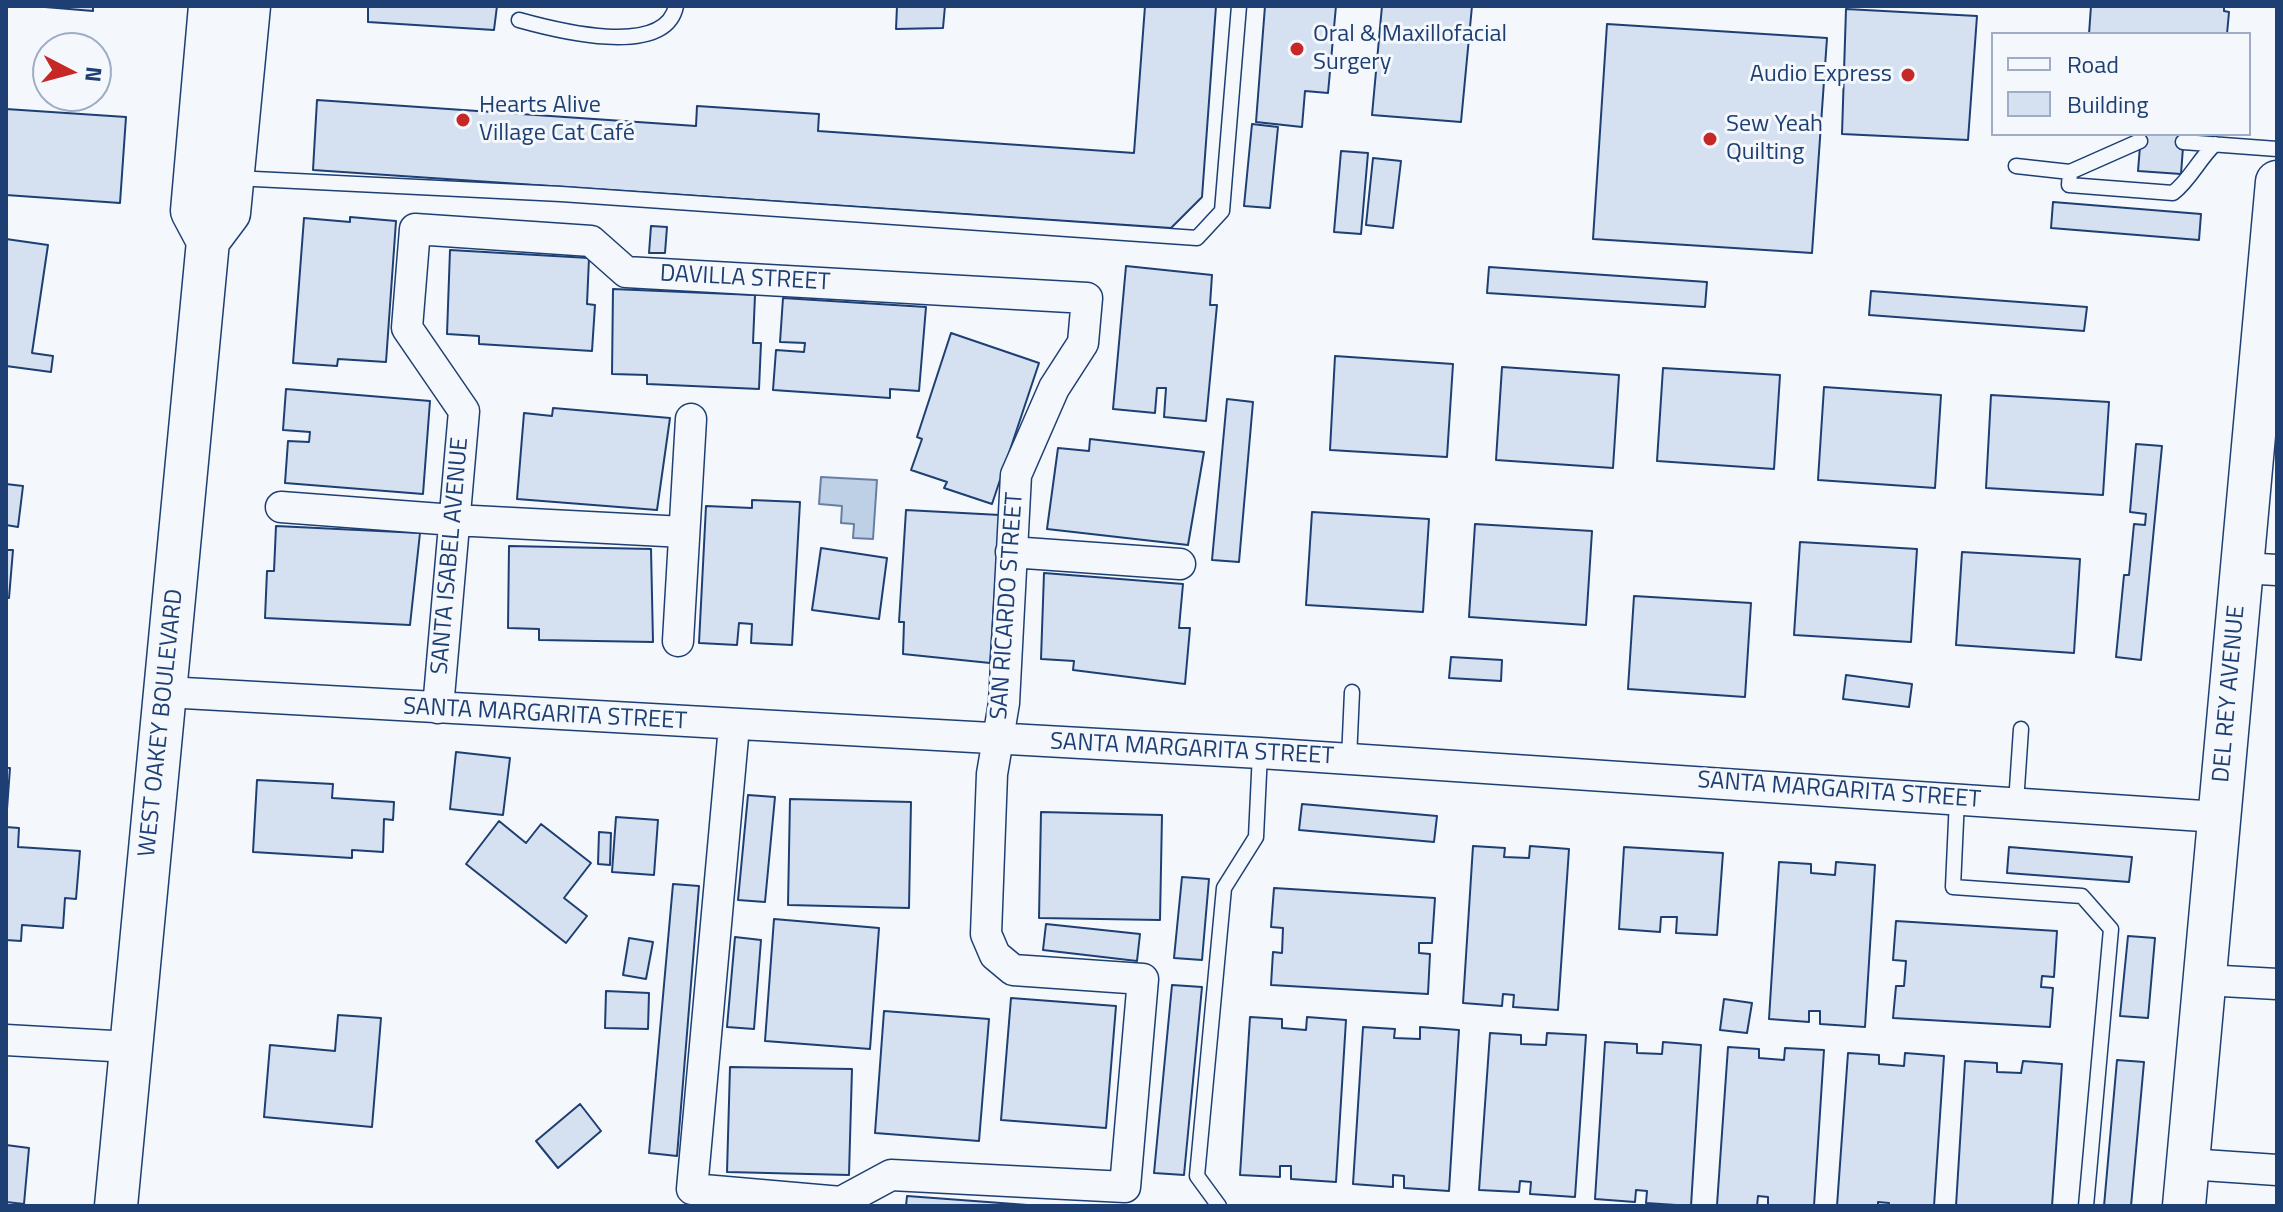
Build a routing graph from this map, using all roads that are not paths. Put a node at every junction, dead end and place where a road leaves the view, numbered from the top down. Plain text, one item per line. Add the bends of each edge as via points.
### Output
1 (210, 6) edge
2 (249, 6) edge
3 (676, 6) edge
4 (1239, 6) edge
5 (519, 20) dead end
6 (2140, 141) dead end
7 (2183, 142) dead end
8 (2215, 144) junction
9 (2277, 149) edge
10 (2016, 166) dead end
11 (2070, 172) junction
12 (232, 178) junction
13 (2277, 182) edge
14 (415, 229) joint
15 (208, 241) junction
16 (1087, 298) joint
17 (691, 419) dead end
18 (281, 507) dead end
19 (454, 520) junction
20 (684, 532) junction
21 (1011, 552) junction
22 (1180, 564) dead end
23 (2259, 569) edge
24 (678, 641) dead end
25 (166, 692) junction
26 (1352, 692) dead end
27 (438, 708) junction
28 (734, 726) junction
29 (2021, 729) dead end
30 (999, 739) junction
31 (1260, 753) junction
32 (1349, 759) junction
33 (1957, 799) junction
34 (2016, 803) junction
35 (2218, 817) junction
36 (2204, 980) junction
37 (2277, 984) edge
38 (6, 1040) edge
39 (130, 1047) junction
40 (2188, 1164) junction
41 (2277, 1170) edge
42 (116, 1206) edge
43 (1219, 1206) edge
44 (2086, 1206) edge
45 (2184, 1206) edge

1 - 15 main road, WEST OAKEY BOULEVARD via 192,211
2 - 12 main road, WEST OAKEY BOULEVARD
3 - 5 lane via 667,25 634,37 557,31
4 - 12 lane via 1222,211 1197,238 561,194
6 - 11 lane
7 - 8 lane
8 - 9 lane
8 - 11 lane via 2173,193 2069,185
10 - 11 lane
12 - 15 main road, WEST OAKEY BOULEVARD via 229,213
13 - 23 main road, DEL REY AVENUE
14 - 16 street, DAVILLA STREET via 591,241 626,272
14 - 19 street, SANTA ISABEL AVENUE via 407,328 464,411
15 - 25 main road, WEST OAKEY BOULEVARD
16 - 21 street, SAN RICARDO STREET via 1083,343 1054,388 1016,475
17 - 20 street
18 - 19 street
19 - 20 street
19 - 27 street, SANTA ISABEL AVENUE
20 - 24 street
21 - 22 street
21 - 30 street, SAN RICARDO STREET
23 - 35 main road, DEL REY AVENUE
25 - 27 street, SANTA MARGARITA STREET
25 - 39 main road, WEST OAKEY BOULEVARD
26 - 32 lane
27 - 28 street, SANTA MARGARITA STREET
28 - 30 street, SANTA MARGARITA STREET
28 - 30 street, SAN RICARDO STREET via 692,1189 841,1202 891,1175 1125,1187 1143,979 1013,970 995,955 986,934 992,774
29 - 34 lane
30 - 31 street, SANTA MARGARITA STREET
31 - 32 street, SANTA MARGARITA STREET
31 - 43 lane via 1256,837 1224,888 1197,1176
32 - 33 street, SANTA MARGARITA STREET
33 - 34 street, SANTA MARGARITA STREET
33 - 44 lane via 1953,887 2082,896 2111,929
34 - 35 street, SANTA MARGARITA STREET
35 - 36 main road, DEL REY AVENUE
36 - 37 street
36 - 40 main road, DEL REY AVENUE
38 - 39 street
39 - 42 main road, WEST OAKEY BOULEVARD
40 - 41 street
40 - 45 main road, DEL REY AVENUE

